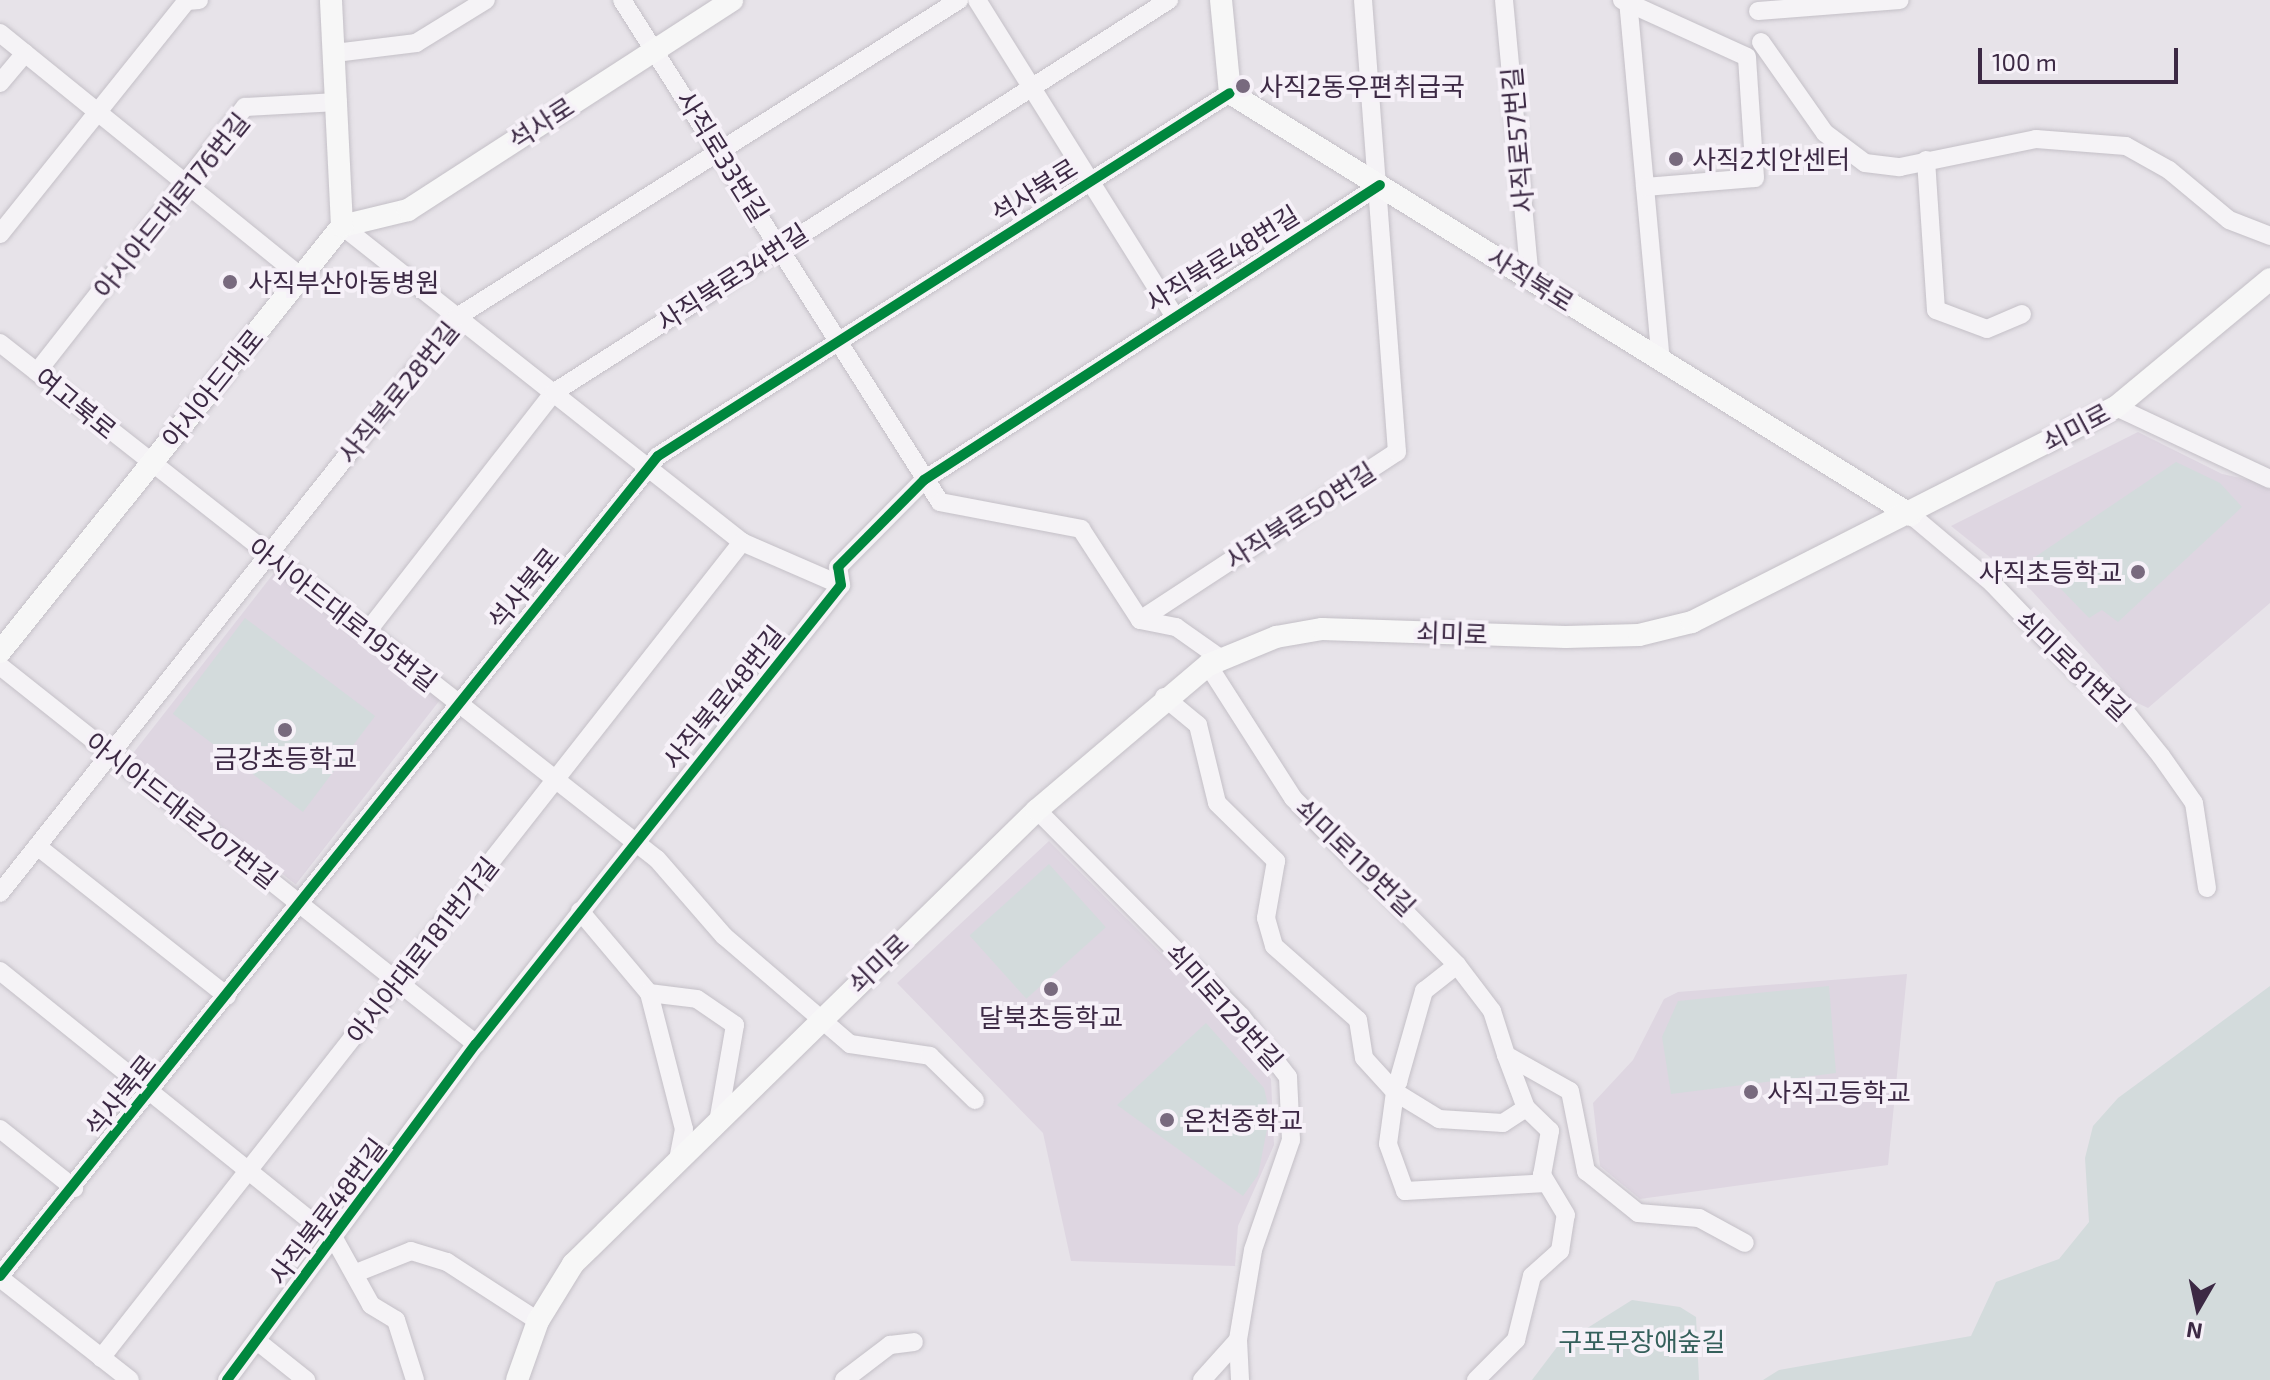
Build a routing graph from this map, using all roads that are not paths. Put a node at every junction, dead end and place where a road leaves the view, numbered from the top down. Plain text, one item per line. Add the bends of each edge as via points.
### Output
1 (199, 0) edge
2 (331, 0) edge
3 (486, 0) edge
4 (622, 0) edge
5 (732, 0) edge
6 (959, 0) edge
7 (977, 0) edge
8 (1169, 0) edge
9 (1221, 0) edge
10 (1363, 0) edge
11 (1504, 0) edge
12 (1900, 0) edge
13 (1626, 1) edge
14 (1758, 6) edge
15 (0, 33) edge
16 (1761, 42) junction
17 (656, 49) junction
18 (25, 53) junction
19 (335, 53) junction
20 (1747, 57) junction
21 (0, 83) edge
22 (1031, 88) junction
23 (1230, 93) junction
24 (338, 102) junction
25 (98, 112) junction
26 (720, 150) junction
27 (1926, 160) junction
28 (1089, 181) junction
29 (186, 183) junction
30 (1380, 185) junction
31 (1645, 187) junction
32 (342, 226) junction
33 (0, 234) edge
34 (2270, 236) edge
35 (780, 245) junction
36 (301, 277) junction
37 (1530, 279) junction
38 (2270, 279) edge
39 (2022, 314) dead end
40 (1174, 315) junction
41 (457, 317) junction
42 (840, 339) junction
43 (0, 343) edge
44 (1661, 360) junction
45 (37, 372) junction
46 (553, 393) junction
47 (2116, 407) junction
48 (151, 464) junction
49 (647, 467) junction
50 (2270, 479) edge
51 (924, 480) junction
52 (1911, 515) junction
53 (742, 542) junction
54 (268, 555) junction
55 (841, 585) junction
56 (1140, 620) junction
57 (367, 632) junction
58 (0, 652) edge
59 (1214, 661) junction
60 (0, 666) edge
61 (1164, 697) junction
62 (459, 704) junction
63 (110, 753) junction
64 (555, 779) junction
65 (1037, 810) junction
66 (635, 842) junction
67 (37, 846) junction
68 (2207, 888) dead end
69 (0, 893) edge
70 (300, 904) junction
71 (580, 911) junction
72 (1457, 965) junction
73 (0, 971) edge
74 (397, 981) junction
75 (649, 993) junction
76 (227, 996) junction
77 (821, 1018) junction
78 (476, 1044) junction
79 (1506, 1055) junction
80 (1393, 1088) junction
81 (151, 1092) junction
82 (975, 1100) dead end
83 (1526, 1108) junction
84 (719, 1117) junction
85 (0, 1129) edge
86 (678, 1159) junction
87 (248, 1170) junction
88 (1546, 1183) junction
89 (74, 1188) junction
90 (335, 1240) junction
91 (1745, 1243) dead end
92 (356, 1273) junction
93 (0, 1277) edge
94 (538, 1321) junction
95 (1238, 1340) junction
96 (257, 1341) junction
97 (914, 1342) dead end
98 (101, 1358) junction
99 (130, 1380) edge
100 (227, 1380) edge
101 (306, 1380) edge
102 (415, 1380) edge
103 (517, 1380) edge
104 (844, 1380) edge
105 (1202, 1380) edge
106 (1240, 1380) edge
107 (1476, 1380) edge

1 - 25 street via 187,1
2 - 19 main road
3 - 19 street via 416,43
4 - 17 street, 사직로33번길
5 - 17 main road, 석사로
6 - 26 street, 사직북로28번길
7 - 22 street
8 - 22 street, 사직북로34번길
9 - 23 main road
10 - 30 street
11 - 37 street, 사직로57번길
12 - 14 street
13 - 20 street
13 - 31 street
14 - 16 street
15 - 18 street
16 - 20 street
16 - 27 street via 1794,96 1851,155 1882,169
17 - 26 street, 사직로33번길
17 - 32 main road, 석사로 via 408,210
18 - 21 street
18 - 25 street
19 - 24 main road
20 - 31 street via 1755,178
22 - 28 street
22 - 35 street, 사직북로34번길
23 - 28 street, 석사북로
23 - 30 main road, 사직북로
24 - 29 street, 아시아드대로176번길 via 245,107
24 - 32 main road
25 - 29 street
25 - 33 street
26 - 35 street, 사직로33번길
26 - 41 street, 사직북로28번길
27 - 34 street via 2036,139 2126,146 2169,170 2229,220
27 - 39 street via 1936,310 1987,329
28 - 40 street
28 - 42 street, 석사북로
29 - 36 street
29 - 45 street, 아시아드대로176번길
30 - 37 main road, 사직북로
30 - 40 street, 사직북로48번길
30 - 56 street, 사직북로50번길 via 1397,452
31 - 44 street
32 - 36 main road, 아시아드대로
32 - 41 street
35 - 42 street, 사직로33번길
35 - 46 street, 사직북로34번길
36 - 48 main road, 아시아드대로
37 - 44 main road, 사직북로
38 - 47 main road, 쇠미로
40 - 51 street, 사직북로48번길
41 - 46 street
41 - 54 street, 사직북로28번길
42 - 49 street, 석사북로 via 670,444
42 - 51 street, 사직로33번길
43 - 45 street, 여고북로
44 - 52 main road, 사직북로
45 - 48 street, 여고북로
46 - 49 street
46 - 57 street, 사직북로34번길
47 - 50 street
47 - 52 main road, 쇠미로
48 - 54 street, 아시아드대로195번길
48 - 58 main road, 아시아드대로
49 - 53 street
49 - 62 street, 석사북로
51 - 55 street, 사직북로48번길 via 838,567
51 - 56 street, 사직로33번길 via 940,502 1081,529
52 - 59 main road, 쇠미로 via 1692,622 1639,635 1322,629
52 - 68 street, 쇠미로81번길 via 1992,583 2082,677 2112,695 2151,744 2194,803
53 - 55 street
53 - 64 street, 아시아대로181번가길
54 - 57 street, 아시아드대로195번길
54 - 63 street, 사직북로28번길
55 - 66 street, 사직북로48번길
56 - 59 street via 1176,627
57 - 62 street, 아시아드대로195번길
59 - 61 main road, 쇠미로
59 - 72 street, 쇠미로119번길 via 1293,798
60 - 63 street, 아시아드대로207번길
61 - 65 main road, 쇠미로
61 - 80 street via 1198,725 1217,803 1276,861 1266,918 1274,946 1358,1020 1364,1058
62 - 64 street, 아시아드대로195번길
62 - 70 street, 석사북로
63 - 67 street, 사직북로28번길
63 - 70 street, 아시아드대로207번길
64 - 66 street, 아시아드대로195번길
64 - 74 street, 아시아대로181번가길
65 - 77 main road, 쇠미로
65 - 95 street, 쇠미로129번길 via 1241,1016 1288,1077 1288,1155 1256,1239
66 - 71 street, 사직북로48번길
66 - 77 street, 아시아드대로195번길 via 697,897 724,936
67 - 69 street, 사직북로28번길
67 - 76 street
70 - 74 street, 아시아드대로207번길
70 - 76 street, 석사북로
71 - 75 street
71 - 78 street, 사직북로48번길
72 - 79 street, 쇠미로119번길 via 1492,1011
72 - 80 street via 1424,991
73 - 81 street
74 - 78 street, 아시아드대로207번길
74 - 87 street, 아시아대로181번가길
75 - 84 street via 697,999 735,1025
75 - 86 street via 684,1129
76 - 81 street, 석사북로
77 - 82 street, 아시아드대로195번길 via 860,1048 930,1056
77 - 84 main road, 쇠미로
78 - 90 street, 사직북로48번길
79 - 83 street, 쇠미로119번길
79 - 91 street via 1570,1091 1586,1171 1638,1213 1699,1218
80 - 83 street via 1439,1119 1474,1125 1503,1123
80 - 88 street via 1388,1144 1405,1191
81 - 87 street
81 - 89 street, 석사북로
83 - 88 street, 쇠미로119번길 via 1550,1131
84 - 86 main road, 쇠미로
85 - 89 street
86 - 94 main road, 쇠미로 via 573,1264
87 - 90 street
87 - 98 street, 아시아대로181번가길
88 - 107 street via 1566,1215 1560,1251 1532,1276 1516,1340
89 - 93 street, 석사북로
90 - 92 street
90 - 96 street, 사직북로48번길
92 - 94 street via 411,1251 447,1262
92 - 102 street via 371,1305 396,1320
93 - 98 street
94 - 103 main road, 쇠미로
95 - 105 street
95 - 106 street, 쇠미로129번길
96 - 100 street, 사직북로48번길
96 - 101 street
97 - 104 street via 890,1345
98 - 99 street

